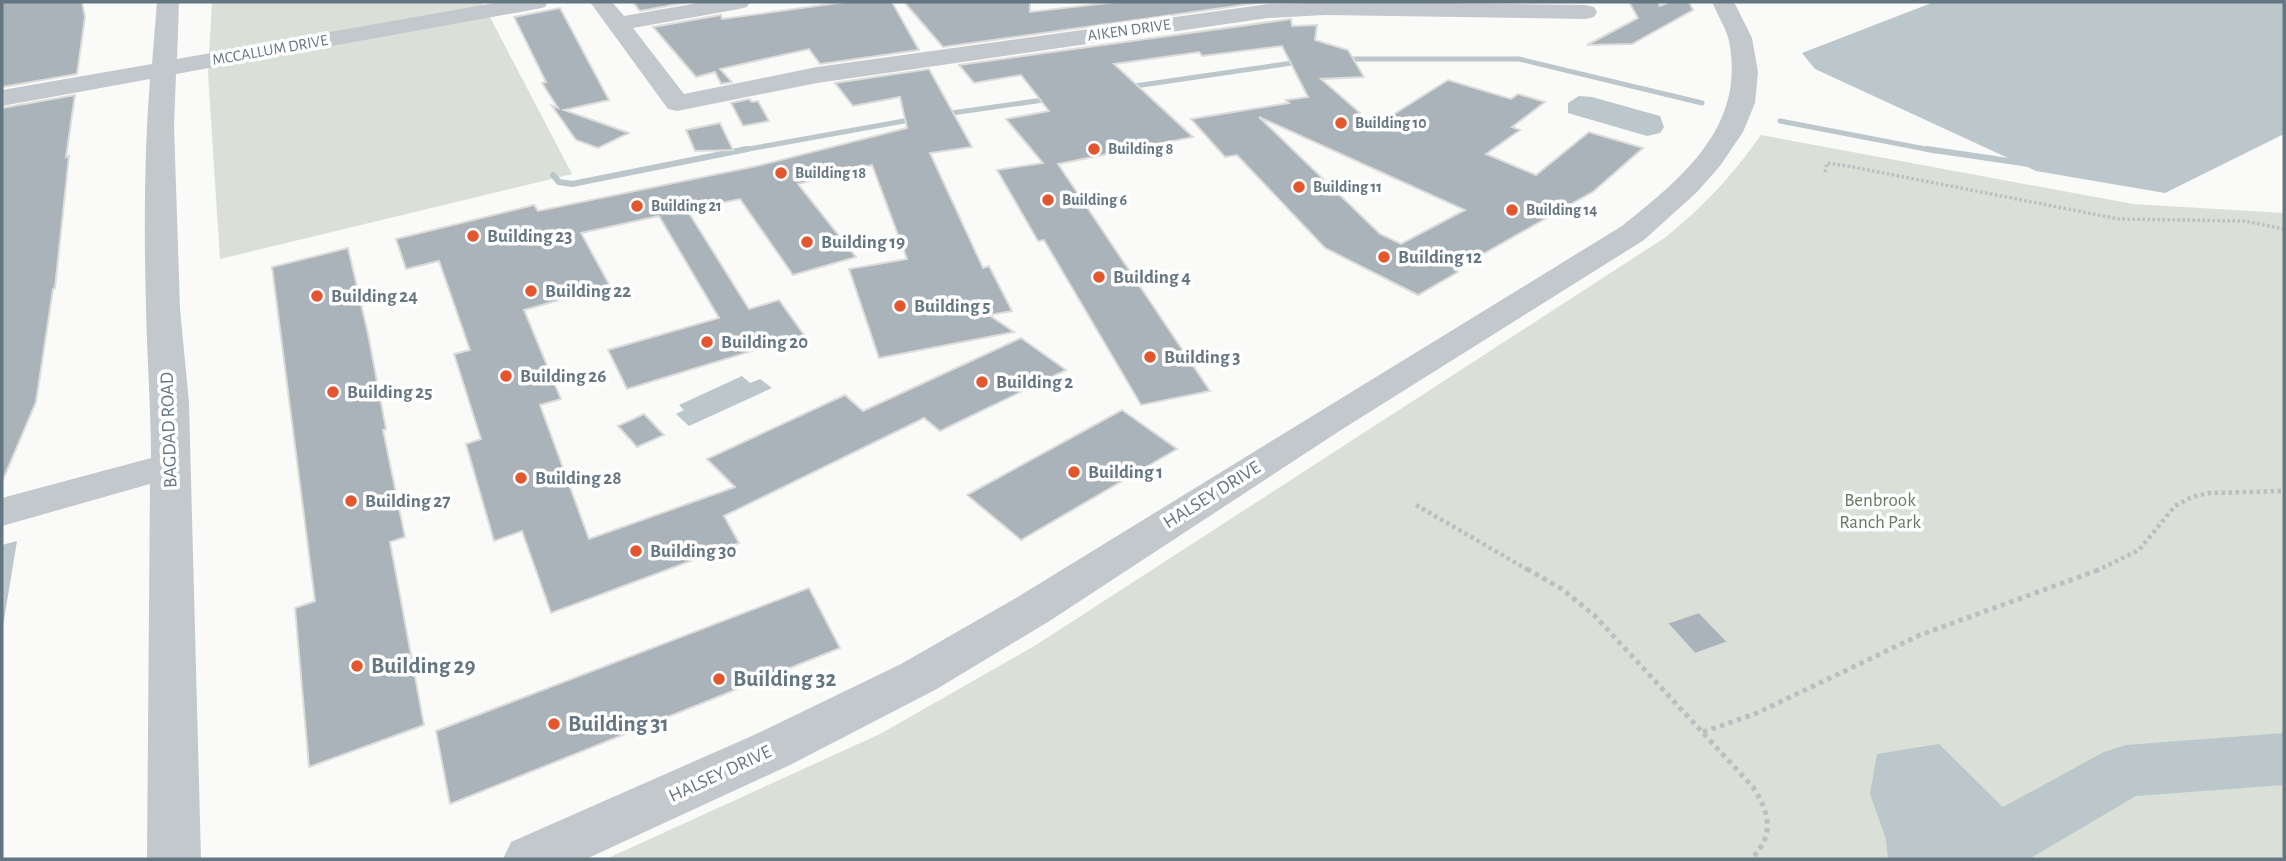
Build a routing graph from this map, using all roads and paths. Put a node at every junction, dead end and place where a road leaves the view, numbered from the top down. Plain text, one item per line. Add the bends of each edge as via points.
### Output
1 (168, 2) edge
2 (537, 2) edge
3 (601, 2) edge
4 (739, 2) edge
5 (1723, 2) edge
6 (1582, 7) edge
7 (619, 23) junction
8 (162, 69) junction
9 (2, 98) edge
10 (1825, 172) dead end
11 (2284, 229) edge
12 (171, 465) junction
13 (2284, 491) edge
14 (1416, 505) dead end
15 (2, 512) edge
16 (1703, 732) junction
17 (174, 859) edge
18 (530, 859) edge
19 (1751, 859) edge

1 - 8 street, BAGDAD ROAD
2 - 8 street, MCCALLUM DRIVE
3 - 7 street
4 - 7 street
5 - 18 street, HALSEY DRIVE via 1740,36 1745,63 1739,113 1729,138 1703,172 1633,233 918,677 772,750
6 - 7 street, AIKEN DRIVE via 1268,11 817,75 677,103
8 - 9 street, MCCALLUM DRIVE
8 - 12 street, BAGDAD ROAD via 163,309
10 - 11 path via 1827,163 1853,167 2119,219 2245,221
12 - 15 street
12 - 17 street, BAGDAD ROAD
13 - 16 path via 2192,497 2175,506 2139,550 2107,567 1920,635 1757,713
14 - 16 path via 1537,572 1584,605
16 - 19 path via 1740,772 1767,811 1770,829 1763,848

